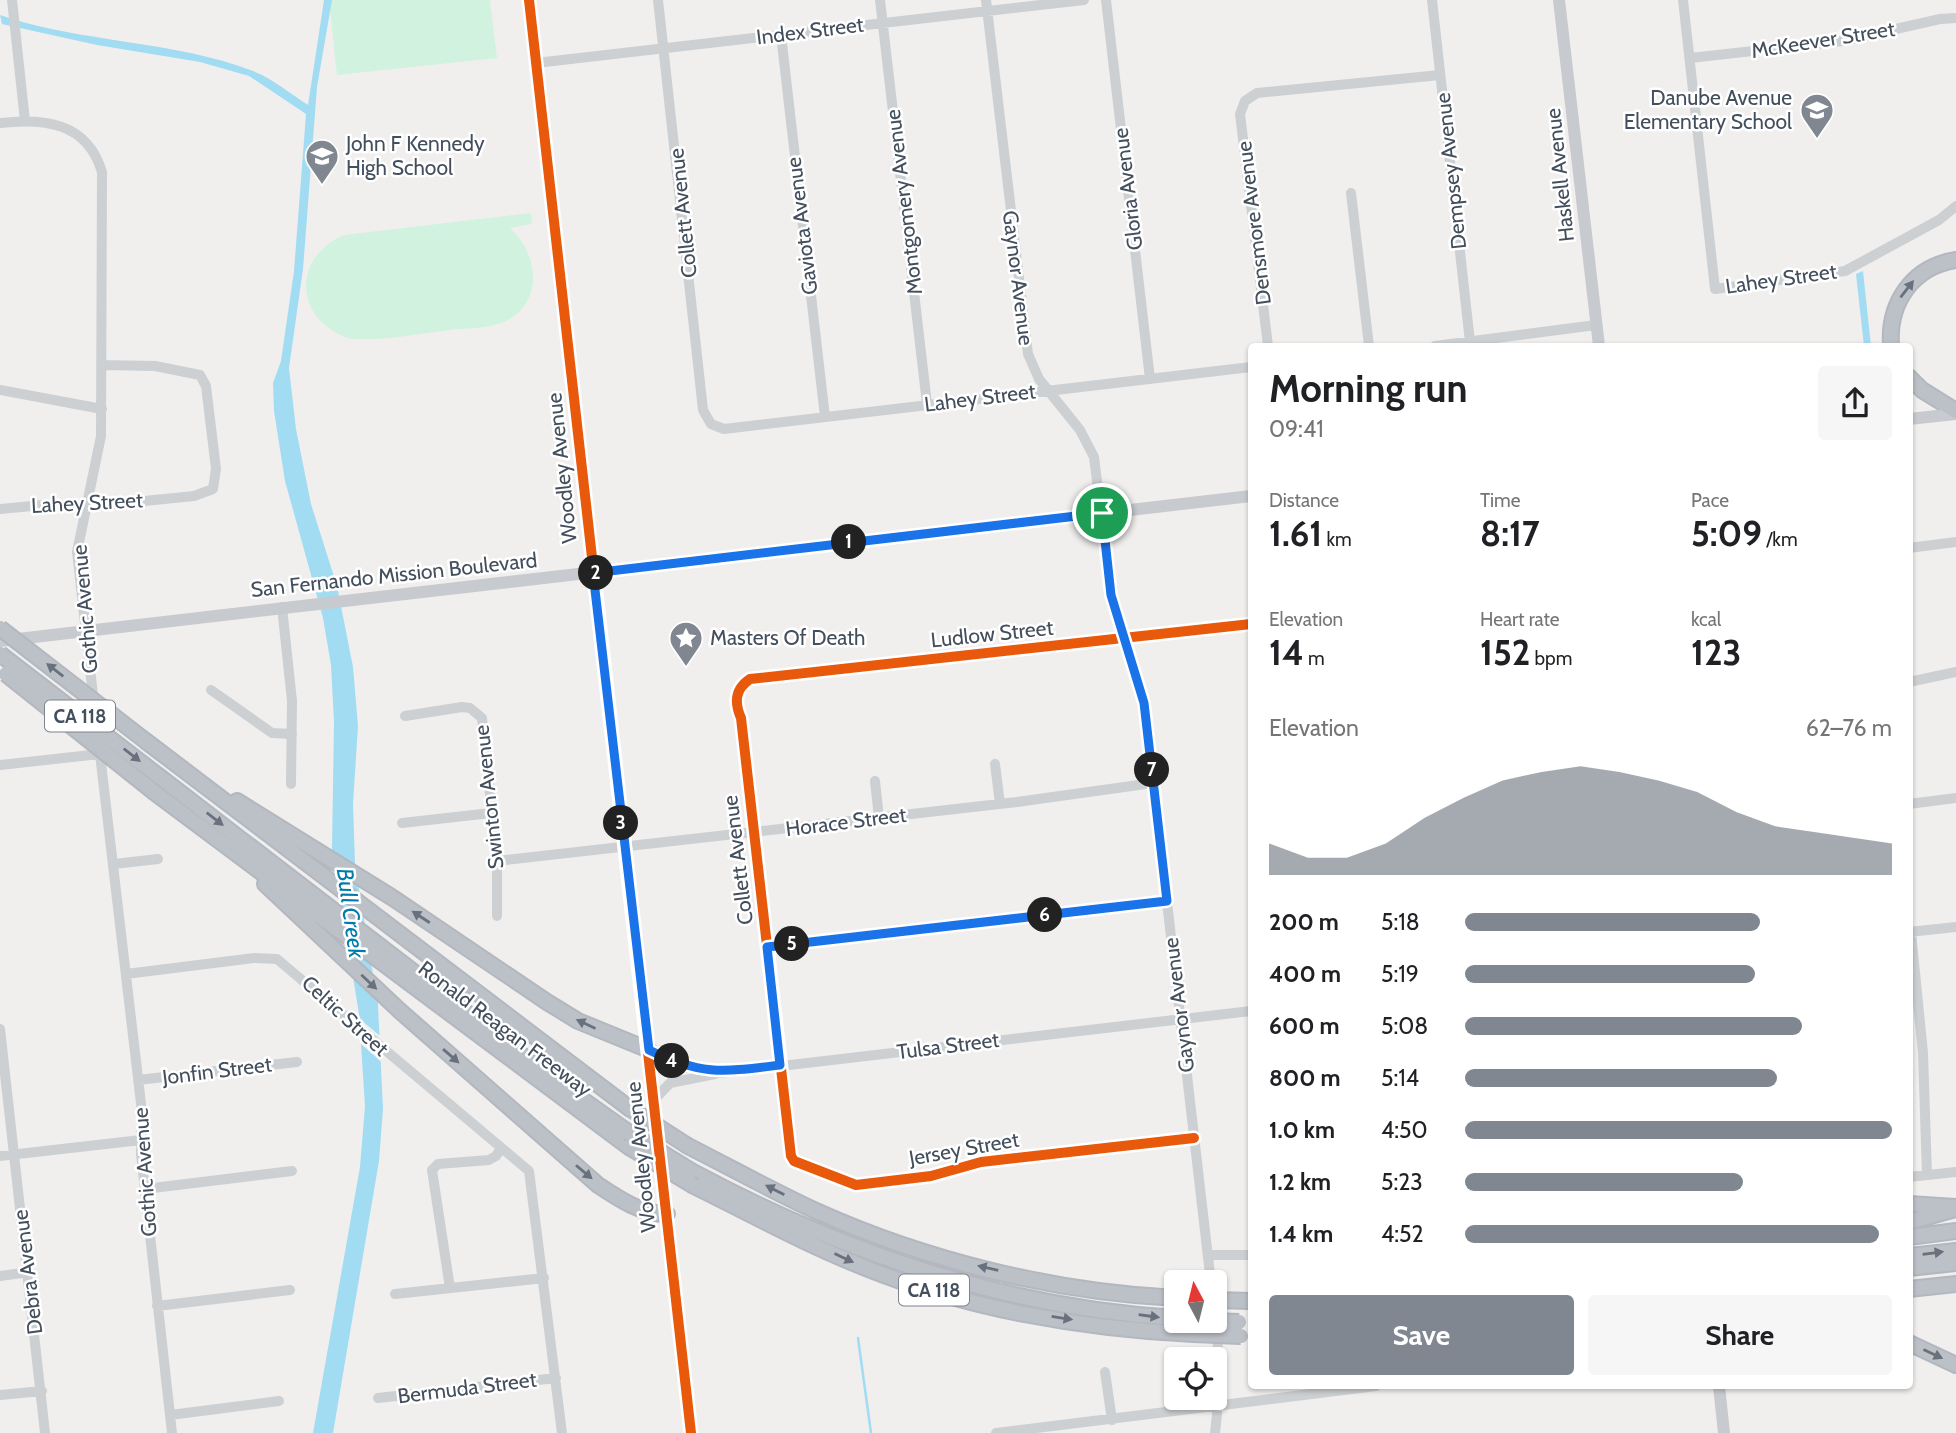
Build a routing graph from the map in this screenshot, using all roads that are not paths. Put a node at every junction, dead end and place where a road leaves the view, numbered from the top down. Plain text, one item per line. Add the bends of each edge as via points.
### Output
1 (12, 0) edge
2 (529, 0) edge
3 (659, 0) edge
4 (880, 0) edge
5 (1084, 0) edge
6 (1107, 0) edge
7 (1432, 0) edge
8 (1559, 0) edge
9 (1683, 0) edge
10 (987, 5) edge
11 (1956, 18) edge
12 (883, 23) junction
13 (781, 35) junction
14 (664, 48) junction
15 (1690, 58) junction
16 (536, 63) junction
17 (1440, 75) junction
18 (25, 121) junction
19 (0, 123) edge
20 (1352, 192) dead end
21 (1956, 206) edge
22 (1956, 260) edge
23 (1596, 325) junction
24 (1470, 342) junction
25 (1268, 343) edge
26 (1369, 343) edge
27 (1461, 343) edge
28 (1599, 343) edge
29 (1891, 343) edge
30 (102, 365) junction
31 (1248, 367) edge
32 (1150, 379) junction
33 (1913, 381) edge
34 (0, 390) edge
35 (1048, 391) junction
36 (927, 404) junction
37 (102, 409) junction
38 (1956, 412) edge
39 (825, 417) junction
40 (1913, 418) edge
41 (711, 424) joint
42 (1248, 496) edge
43 (85, 507) junction
44 (0, 509) edge
45 (1102, 513) junction
46 (1956, 542) edge
47 (1913, 547) edge
48 (593, 573) junction
49 (282, 607) junction
50 (1248, 624) edge
51 (0, 628) edge
52 (85, 630) junction
53 (1123, 638) junction
54 (0, 640) edge
55 (0, 654) edge
56 (2, 671) edge
57 (1956, 672) edge
58 (1913, 681) edge
59 (740, 687) joint
60 (211, 690) dead end
61 (405, 716) dead end
62 (292, 734) junction
63 (100, 754) junction
64 (995, 764) dead end
65 (0, 765) edge
66 (181, 767) junction
67 (876, 781) dead end
68 (291, 783) dead end
69 (1153, 783) junction
70 (1956, 798) edge
71 (1913, 803) edge
72 (1000, 804) junction
73 (491, 813) junction
74 (879, 818) junction
75 (402, 823) dead end
76 (754, 832) junction
77 (624, 846) junction
78 (229, 848) junction
79 (158, 859) dead end
80 (497, 861) junction
81 (114, 864) junction
82 (1167, 901) junction
83 (497, 916) dead end
84 (1956, 928) edge
85 (1913, 932) edge
86 (767, 947) junction
87 (1913, 960) edge
88 (401, 970) junction
89 (126, 974) junction
90 (1248, 1011) edge
91 (1181, 1019) junction
92 (0, 1029) edge
93 (649, 1050) junction
94 (297, 1062) dead end
95 (780, 1065) junction
96 (721, 1073) junction
97 (138, 1080) junction
98 (654, 1100) junction
99 (1194, 1138) junction
100 (141, 1140) junction
101 (501, 1148) junction
102 (14, 1154) junction
103 (0, 1156) edge
104 (791, 1156) joint
105 (292, 1171) dead end
106 (1956, 1172) edge
107 (1927, 1175) junction
108 (1913, 1177) edge
109 (145, 1189) junction
110 (1913, 1204) edge
111 (1956, 1208) edge
112 (667, 1214) junction
113 (1913, 1221) edge
114 (1956, 1231) edge
115 (1913, 1236) edge
116 (1956, 1251) edge
117 (1208, 1255) junction
118 (1248, 1255) edge
119 (1913, 1256) edge
120 (1956, 1263) edge
121 (1913, 1268) edge
122 (1210, 1270) edge
123 (29, 1272) junction
124 (0, 1276) edge
125 (544, 1278) junction
126 (1956, 1284) edge
127 (450, 1288) junction
128 (1913, 1289) edge
129 (290, 1290) dead end
130 (396, 1294) dead end
131 (1164, 1298) edge
132 (1227, 1301) edge
133 (1248, 1301) edge
134 (157, 1306) junction
135 (1164, 1316) edge
136 (1227, 1324) edge
137 (1246, 1329) edge
138 (1913, 1345) edge
139 (1956, 1365) edge
140 (1105, 1372) dead end
141 (556, 1378) junction
142 (1353, 1389) edge
143 (1719, 1389) edge
144 (42, 1391) junction
145 (0, 1395) edge
146 (378, 1398) dead end
147 (279, 1401) dead end
148 (1227, 1406) edge
149 (1194, 1410) edge
150 (1218, 1410) edge
151 (170, 1415) junction
152 (1112, 1420) junction
153 (45, 1433) edge
154 (172, 1433) edge
155 (562, 1433) edge
156 (691, 1433) edge
157 (996, 1433) edge
158 (1215, 1433) edge
159 (1724, 1433) edge

1 - 18 street
2 - 16 main road, Woodley Avenue
3 - 14 street, Collett Avenue
4 - 12 street, Montgomery Avenue
5 - 10 street, Index Street
6 - 32 street, Gloria Avenue
7 - 17 street, Dempsey Avenue
8 - 23 main road, Haskell Avenue
9 - 15 street
10 - 12 street, Index Street
10 - 35 street, Gaynor Avenue via 1024,339 1032,366
11 - 15 street, McKeever Street via 1843,41
12 - 13 street, Index Street
12 - 36 street, Montgomery Avenue
13 - 14 street, Index Street
13 - 39 street, Gaviota Avenue
14 - 16 street, Index Street
14 - 41 street, Collett Avenue via 704,410
15 - 21 street, Lahey Street via 1715,289 1845,271 1922,230
16 - 48 main road, Woodley Avenue
17 - 24 street, Dempsey Avenue
17 - 25 street, Densmore Avenue via 1257,93 1245,101 1240,114
18 - 19 street
18 - 30 street, Gothic Avenue via 41,120 68,130 99,162 103,182
20 - 26 street
29 -> 22 highway via 1893,314 1903,292 1923,272
23 - 24 street
23 - 28 main road, Haskell Avenue
24 - 27 street
30 - 37 street, Gothic Avenue
30 - 43 street, Lahey Street via 155,366 200,375 206,386 216,468 213,489 194,496
31 - 32 street, Lahey Street
32 - 35 street, Lahey Street
33 - 38 highway
34 - 37 street
35 - 36 street, Lahey Street
35 - 45 street, Gaynor Avenue via 1086,438 1097,469
36 - 39 street, Lahey Street
37 - 43 street, Gothic Avenue via 99,451
38 - 40 main road
39 - 41 street, Lahey Street via 724,429
42 - 45 main road, San Fernando Mission Boulevard
43 - 44 street, Lahey Street
43 - 52 street, Gothic Avenue via 77,552
45 - 48 main road, San Fernando Mission Boulevard
45 - 53 street, Gaynor Avenue via 1111,595
46 - 47 street
48 - 49 main road, San Fernando Mission Boulevard
48 - 77 main road, Woodley Avenue
49 - 52 main road, San Fernando Mission Boulevard
49 - 62 street
50 - 53 street, Ludlow Street
66 -> 51 highway, Ronald Reagan Freeway / CA 118, bridge
52 - 54 main road, San Fernando Mission Boulevard
52 - 63 street, Gothic Avenue
53 - 59 street, Ludlow Street via 750,679
53 - 69 street, Gaynor Avenue via 1144,703
55 -> 88 highway, CA 118, bridge via 303,887
56 - 78 highway, Ronald Reagan Freeway / CA 118, bridge
57 - 58 street
59 - 76 street, Collett Avenue via 736,700
60 - 62 street via 272,733
61 - 73 street, Swinton Avenue via 462,707 478,712 485,727
62 - 68 street
63 - 65 street
63 - 81 street, Gothic Avenue
64 - 72 street
93 -> 66 highway via 578,1021 306,842
131 -> 66 highway, Ronald Reagan Freeway / CA 118, bridge via 1031,1279 880,1236 816,1211 688,1146 629,1108
67 - 74 street
69 - 72 street, Horace Street
69 - 82 street, Gaynor Avenue
70 - 71 street
72 - 74 street, Horace Street
73 - 75 street
73 - 80 street, Swinton Avenue
74 - 76 street, Horace Street
76 - 77 street, Horace Street
76 - 86 street, Collett Avenue
77 - 80 street, Horace Street
77 - 93 main road, Woodley Avenue
78 - 88 highway, Ronald Reagan Freeway / CA 118
78 -> 112 highway via 400,1011 598,1185 635,1208
79 - 81 street
80 - 83 street, Swinton Avenue
81 - 89 street, Gothic Avenue
82 - 86 street
82 - 91 street, Gaynor Avenue
84 - 85 street
86 - 95 street, Collett Avenue
87 - 107 street via 1923,1053
88 -> 135 highway, CA 118, bridge via 628,1132 745,1200 828,1237 937,1275 1047,1301
88 -> 137 highway, Ronald Reagan Freeway / CA 118, bridge via 629,1147 694,1186 866,1268 949,1295 1045,1316 1147,1332
89 - 97 street, Gothic Avenue
89 - 101 street, Celtic Street via 271,958 290,967
90 - 91 street, Tulsa Street
91 - 95 street, Tulsa Street
91 - 99 street, Gaynor Avenue
92 - 102 street, Debra Avenue
93 - 96 street, Tulsa Street via 686,1067
93 - 98 main road, Woodley Avenue
94 - 97 street, Jonfin Street
95 - 96 street, Tulsa Street
95 - 104 street, Collett Avenue
96 - 98 street via 670,1083
97 - 100 street, Gothic Avenue
98 - 112 main road, Woodley Avenue
99 - 104 street, Jersey Street via 981,1162 931,1176 856,1185 799,1165
99 - 117 street, Gaynor Avenue
100 - 102 street
100 - 109 street, Gothic Avenue
101 - 125 street, Celtic Street via 529,1171
101 - 127 street via 489,1160 438,1164 432,1170
102 - 103 street
102 - 123 street, Debra Avenue
105 - 109 street
106 - 107 street
107 - 108 street
109 - 134 street, Gothic Avenue
110 - 111 highway
111 - 113 highway
112 - 156 main road, Woodley Avenue
114 - 115 highway
119 -> 116 highway
117 - 118 street
117 - 122 street, Gaynor Avenue
120 - 121 highway
123 - 124 street
123 - 144 street, Debra Avenue
125 - 127 street
125 - 141 street
126 - 128 highway
127 - 130 street
129 - 134 street
132 - 133 highway
134 - 151 street, Gothic Avenue
136 - 137 highway, CA 118, bridge
138 -> 139 highway
140 - 152 street
141 - 146 street, Bermuda Street
141 - 155 street
142 - 148 street
143 - 159 main road
144 - 145 street
144 - 153 street, Debra Avenue
147 - 151 street
149 - 152 street
150 - 158 street
151 - 154 street, Gothic Avenue
152 - 157 street

